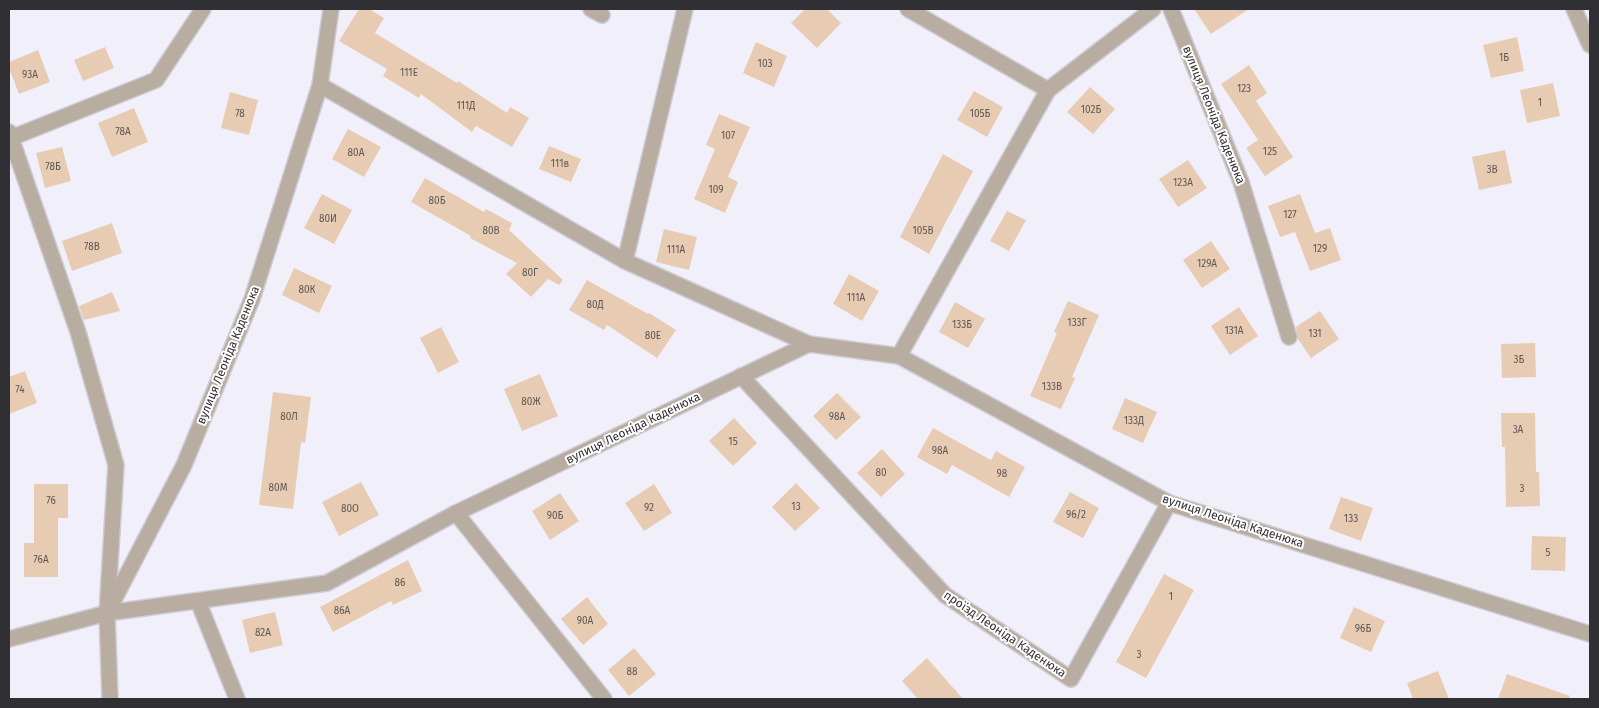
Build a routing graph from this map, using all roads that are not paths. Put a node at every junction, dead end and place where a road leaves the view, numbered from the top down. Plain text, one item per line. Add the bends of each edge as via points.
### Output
1 (202, 9) edge
2 (331, 9) edge
3 (685, 9) edge
4 (908, 9) edge
5 (1153, 9) edge
6 (1171, 9) edge
7 (1574, 9) edge
8 (1590, 45) edge
9 (320, 85) junction
10 (1048, 90) junction
11 (10, 135) edge
12 (625, 261) junction
13 (1289, 337) dead end
14 (809, 344) junction
15 (899, 356) junction
16 (741, 376) junction
17 (1169, 502) junction
18 (456, 513) junction
19 (198, 602) junction
20 (107, 613) junction
21 (1590, 634) edge
22 (9, 639) edge
23 (110, 699) edge
24 (237, 699) edge
25 (604, 699) edge

1 - 11 street via 156,80
2 - 9 street, вулиця Леоніда Каденюка
3 - 12 street
4 - 10 street
5 - 10 street
6 - 13 street, вулиця Леоніда Каденюка via 1242,182
7 - 8 street
9 - 12 street, вулиця Леоніда Каденюка
9 - 20 street, вулиця Леоніда Каденюка via 252,299 184,465
10 - 15 street
11 - 20 street via 78,332 116,465
12 - 14 street, вулиця Леоніда Каденюка
14 - 15 street, вулиця Леоніда Каденюка
14 - 16 street, вулиця Леоніда Каденюка
15 - 17 street, вулиця Леоніда Каденюка
16 - 17 street, проїзд Леоніда Каденюка via 945,596 1071,678
16 - 18 street, вулиця Леоніда Каденюка
17 - 21 street, вулиця Леоніда Каденюка
18 - 19 street, вулиця Леоніда Каденюка via 327,582
18 - 25 street
19 - 20 street, вулиця Леоніда Каденюка
19 - 24 street
20 - 22 street
20 - 23 street

